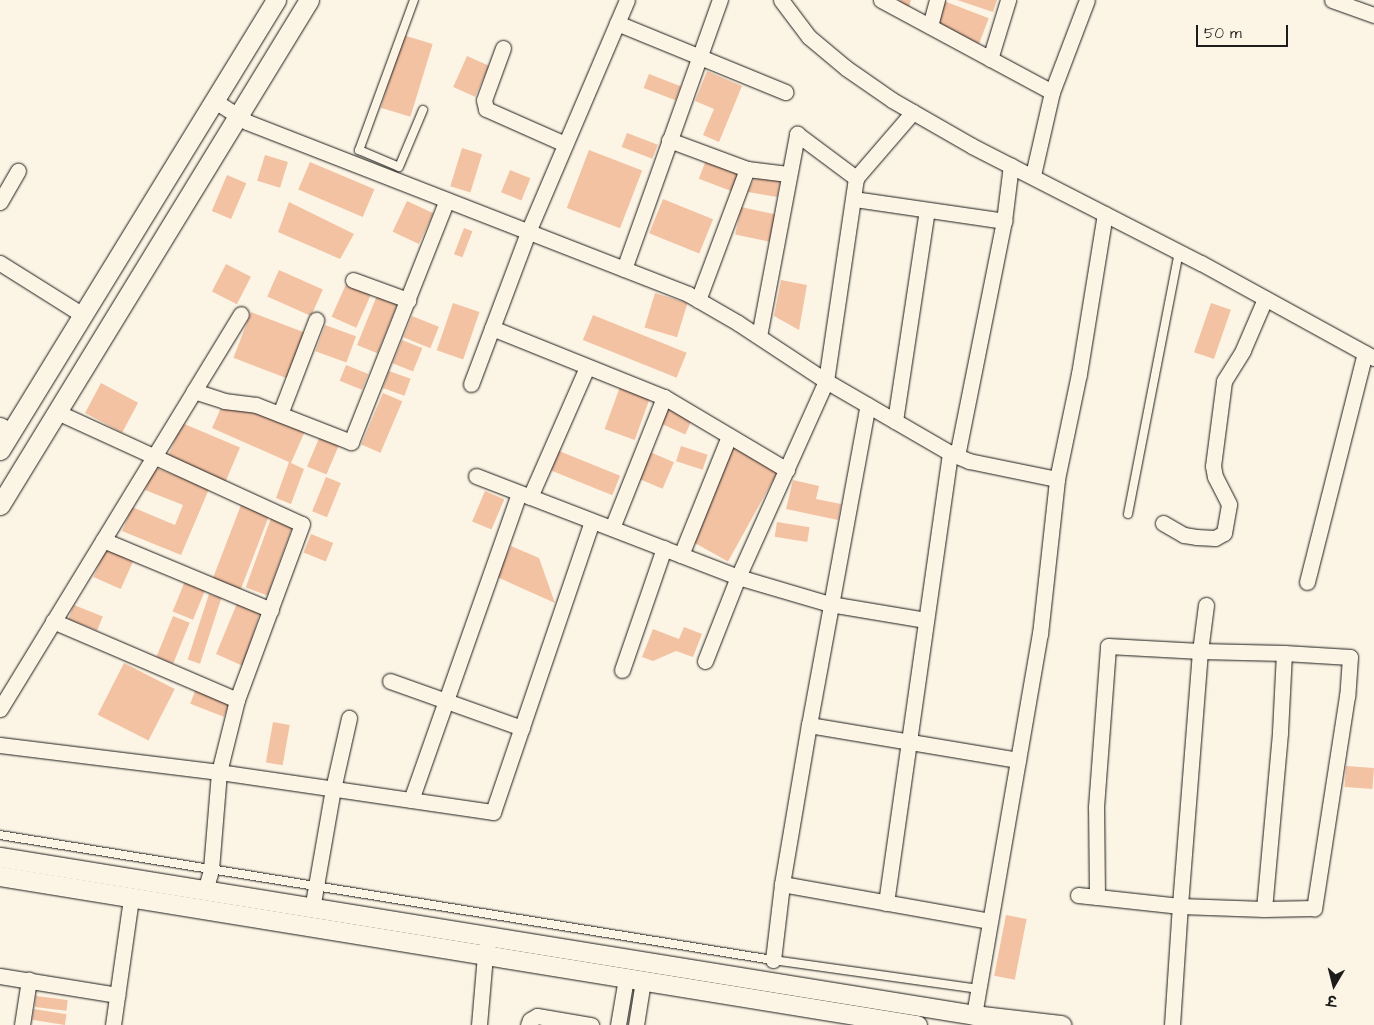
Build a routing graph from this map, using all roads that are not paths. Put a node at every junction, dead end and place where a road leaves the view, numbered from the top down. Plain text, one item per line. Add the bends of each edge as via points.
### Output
1 (276, 0) edge
2 (309, 0) edge
3 (414, 0) edge
4 (626, 0) edge
5 (720, 0) edge
6 (781, 0) edge
7 (882, 0) edge
8 (937, 0) edge
9 (1008, 0) edge
10 (1087, 0) edge
11 (1332, 0) edge
12 (1374, 15) edge
13 (617, 23) junction
14 (930, 26) junction
15 (502, 48) dead end
16 (699, 58) junction
17 (990, 59) junction
18 (785, 92) dead end
19 (1052, 92) junction
20 (215, 101) junction
21 (423, 110) dead end
22 (913, 112) junction
23 (238, 116) junction
24 (669, 140) junction
25 (565, 144) junction
26 (1011, 165) junction
27 (747, 169) junction
28 (18, 171) dead end
29 (397, 173) junction
30 (788, 174) junction
31 (1033, 176) junction
32 (856, 178) junction
33 (854, 199) junction
34 (447, 200) junction
35 (0, 202) edge
36 (927, 210) junction
37 (1105, 214) junction
38 (1004, 221) junction
39 (528, 232) junction
40 (1179, 252) junction
41 (0, 263) edge
42 (624, 269) junction
43 (353, 280) dead end
44 (1265, 299) junction
45 (408, 300) junction
46 (698, 300) junction
47 (241, 314) dead end
48 (83, 315) junction
49 (316, 320) dead end
50 (492, 328) junction
51 (759, 336) junction
52 (1369, 356) edge
53 (587, 367) junction
54 (826, 382) junction
55 (471, 384) dead end
56 (194, 391) junction
57 (664, 397) junction
58 (868, 405) junction
59 (57, 412) junction
60 (280, 414) junction
61 (895, 421) junction
62 (10, 425) edge
63 (42, 436) junction
64 (729, 436) junction
65 (0, 450) edge
66 (954, 454) junction
67 (154, 456) junction
68 (786, 470) junction
69 (476, 476) dead end
70 (1057, 479) junction
71 (525, 495) junction
72 (0, 505) edge
73 (1128, 514) dead end
74 (592, 521) junction
75 (1163, 523) dead end
76 (612, 528) junction
77 (103, 540) junction
78 (664, 548) junction
79 (681, 554) junction
80 (738, 577) junction
81 (1307, 582) dead end
82 (830, 604) junction
83 (1206, 605) dead end
84 (271, 610) junction
85 (926, 620) junction
86 (53, 621) junction
87 (1200, 651) junction
88 (1284, 653) junction
89 (706, 661) dead end
90 (622, 670) dead end
91 (390, 681) dead end
92 (236, 700) junction
93 (446, 702) junction
94 (0, 709) edge
95 (349, 718) dead end
96 (809, 725) junction
97 (522, 728) junction
98 (909, 742) junction
99 (0, 746) edge
100 (1018, 760) junction
101 (219, 772) junction
102 (334, 789) junction
103 (411, 800) junction
104 (0, 835) edge
105 (0, 857) edge
106 (211, 870) junction
107 (0, 876) edge
108 (782, 884) junction
109 (316, 888) junction
110 (205, 891) junction
111 (1078, 896) dead end
112 (1097, 897) junction
113 (131, 898) junction
114 (886, 903) junction
115 (1180, 906) junction
116 (1264, 908) junction
117 (312, 909) junction
118 (990, 921) junction
119 (487, 946) junction
120 (772, 960) junction
121 (0, 976) edge
122 (634, 979) junction
123 (28, 980) junction
124 (979, 989) junction
125 (117, 995) junction
126 (896, 1002) junction
127 (974, 1015) junction
128 (892, 1023) edge
129 (22, 1025) edge
130 (113, 1025) edge
131 (478, 1025) edge
132 (528, 1025) edge
133 (591, 1025) edge
134 (618, 1025) edge
135 (636, 1025) edge
136 (917, 1025) edge
137 (1061, 1025) edge
138 (1172, 1025) edge

1 - 20 street
2 - 23 street
3 - 29 lane via 359,150
4 - 13 street
5 - 16 street
6 - 22 street via 809,37 846,68
7 - 14 street
8 - 14 street
9 - 17 street
10 - 19 street
11 - 12 street
13 - 16 street
13 - 25 street
14 - 17 street
15 - 25 street via 484,100 486,109
16 - 18 street
16 - 24 street
17 - 19 street
19 - 31 street
20 - 23 street
20 - 48 street
21 - 29 lane
22 - 26 street
22 - 32 street
23 - 29 street
23 - 59 street
24 - 27 street
24 - 42 street
25 - 39 street
26 - 31 street
26 - 38 street
27 - 30 street
27 - 46 street
28 - 35 street
29 - 34 street
30 - 32 street via 796,134
30 - 51 street
31 - 37 street
32 - 33 street
33 - 36 street
33 - 54 street
34 - 39 street
34 - 45 street
36 - 38 street
36 - 61 street
37 - 40 street
37 - 70 street via 1079,374
38 - 66 street
39 - 42 street
39 - 50 street
40 - 44 street
40 - 73 lane
41 - 48 street
42 - 46 street
43 - 45 street
44 - 52 street
44 - 75 street via 1244,350 1224,381 1213,466 1229,504 1224,533 1215,538 1196,538
45 - 60 street via 352,442
46 - 51 street
47 - 56 street
48 - 62 street
49 - 60 street
50 - 53 street
50 - 55 street
51 - 54 street
52 - 81 street
53 - 57 street
53 - 71 street
54 - 58 street
54 - 68 street
56 - 60 street
56 - 67 street
57 - 64 street
57 - 76 street
58 - 61 street
58 - 82 street
59 - 63 street
59 - 67 street
61 - 66 street
62 - 63 street
62 - 65 street
63 - 72 street
64 - 68 street
64 - 79 street
66 - 70 street via 968,461
66 - 85 street
67 - 77 street
67 - 84 street via 302,524
68 - 80 street
69 - 71 street
70 - 100 street via 1040,634
71 - 74 street
71 - 93 street
74 - 76 street
74 - 97 street
76 - 78 street
77 - 84 street
77 - 86 street
78 - 79 street
78 - 90 street
79 - 80 street
80 - 82 street
80 - 89 street
82 - 85 street
82 - 96 street
83 - 87 street
84 - 92 street
85 - 98 street
86 - 92 street
86 - 94 street
87 - 88 street
87 - 112 street via 1108,646 1096,807
87 - 115 street
88 - 116 street
88 - 116 street via 1350,657 1314,908
91 - 93 street
92 - 101 street
93 - 97 street
93 - 103 street
95 - 102 street
96 - 98 street
96 - 108 street
97 - 103 street via 493,812
98 - 100 street
98 - 114 street
99 - 101 street
100 - 118 street
101 - 102 street
101 - 106 street
102 - 103 street
102 - 109 street
104 - 106 lane
105 - 110 street
106 - 109 lane
106 - 110 street
107 - 113 street
108 - 114 street
108 - 120 street
109 - 117 street
109 - 120 lane
110 - 117 street
111 - 112 street
112 - 115 street
113 - 119 street
113 - 125 street
114 - 118 street
115 - 116 street
115 - 138 street
117 - 119 street
118 - 124 street
119 - 122 street
119 - 126 street
119 - 131 street
120 - 124 lane
121 - 123 street
122 - 128 street
122 - 134 street
122 - 135 street
123 - 125 street
123 - 129 street
124 - 127 street
125 - 130 street
126 - 127 street
126 - 128 street
127 - 137 street
128 - 136 street
132 - 133 street via 537,1016

